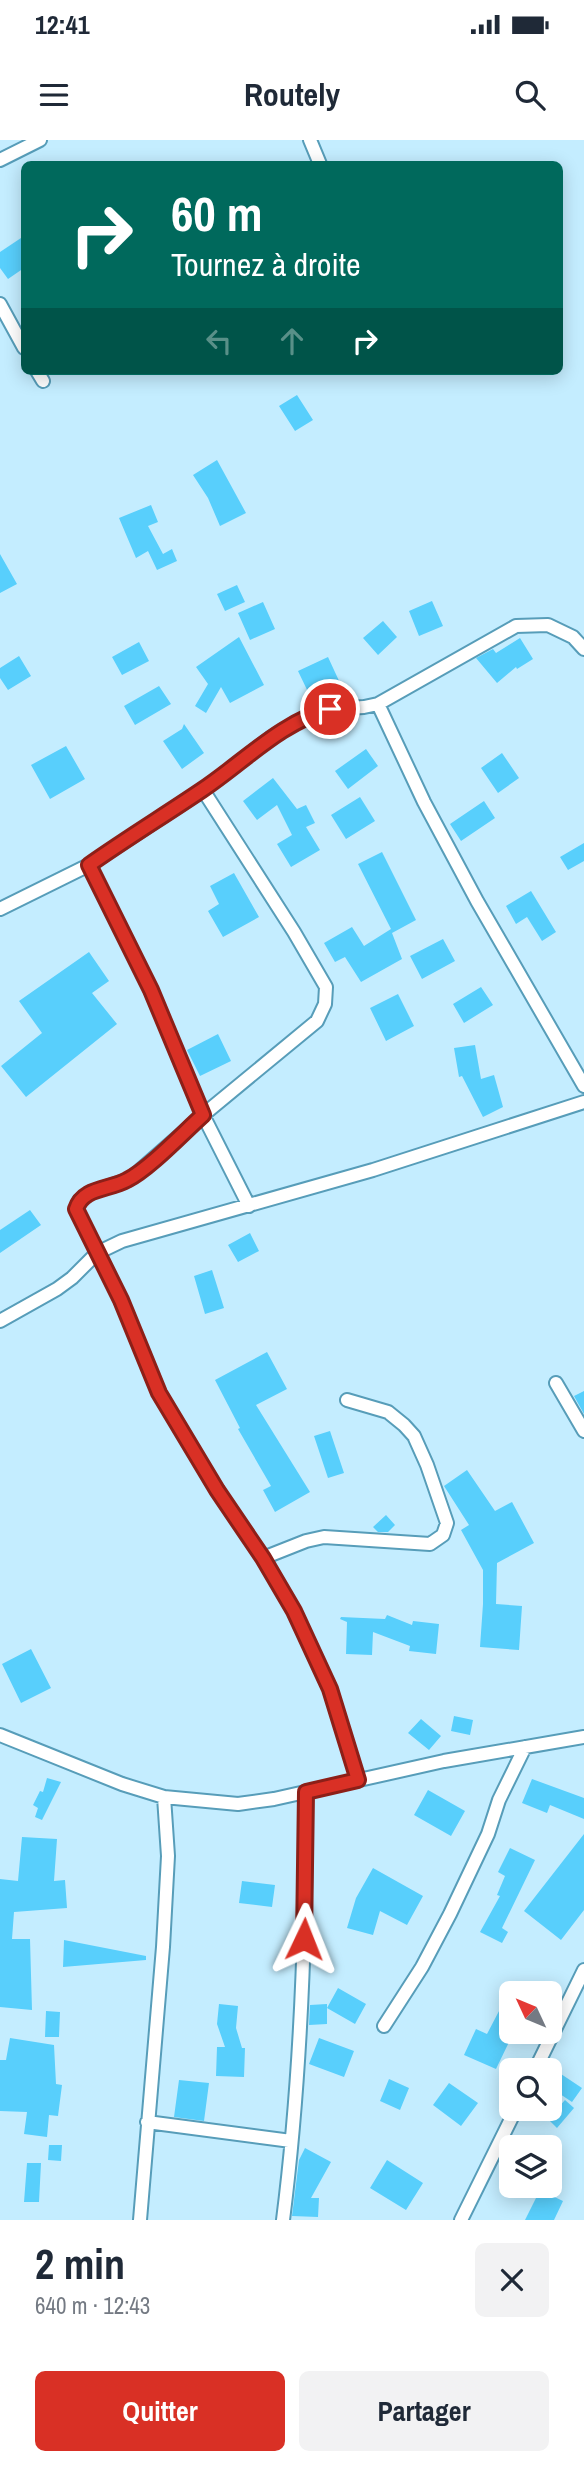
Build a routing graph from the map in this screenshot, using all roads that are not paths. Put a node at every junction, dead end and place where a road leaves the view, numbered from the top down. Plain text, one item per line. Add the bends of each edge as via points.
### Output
1 (40, 140) edge
2 (310, 140) edge
3 (0, 160) edge
4 (319, 161) edge
5 (0, 304) edge
6 (21, 342) edge
7 (584, 649) edge
8 (378, 704) junction
9 (203, 790) junction
10 (89, 865) junction
11 (0, 909) edge
12 (584, 1086) edge
13 (584, 1102) edge
14 (203, 1115) junction
15 (249, 1206) junction
16 (97, 1253) junction
17 (0, 1321) edge
18 (556, 1383) dead end
19 (347, 1400) dead end
20 (584, 1431) edge
21 (263, 1558) junction
22 (0, 1735) edge
23 (584, 1737) edge
24 (525, 1747) junction
25 (358, 1780) junction
26 (306, 1792) junction
27 (164, 1797) junction
28 (584, 1970) edge
29 (384, 2026) dead end
30 (541, 2058) edge
31 (510, 2121) edge
32 (147, 2122) junction
33 (291, 2141) junction
34 (140, 2220) edge
35 (283, 2220) edge
36 (461, 2220) edge

1 - 3 street
2 - 4 street
5 - 6 street
7 - 8 street via 573,637 548,625 516,626
8 - 9 street via 313,713 271,738
8 - 12 street via 477,901
9 - 10 street
9 - 14 street via 326,988 317,1021
10 - 11 street
10 - 14 street via 151,990
13 - 15 street
14 - 15 street
14 - 16 street via 130,1179 91,1192 79,1201 76,1209
15 - 16 street via 122,1241
16 - 17 street via 57,1289
16 - 21 street via 159,1393
18 - 20 street
19 - 21 street via 388,1412 414,1436 447,1523 443,1535 430,1544 324,1537
21 - 25 street via 330,1689
22 - 27 street
23 - 24 street
24 - 25 street
24 - 29 street via 450,1914
25 - 26 street
26 - 27 street via 238,1804
26 - 33 street via 304,1927
27 - 32 street via 168,1856
28 - 30 street
31 - 36 street
32 - 33 street
32 - 34 street
33 - 35 street

